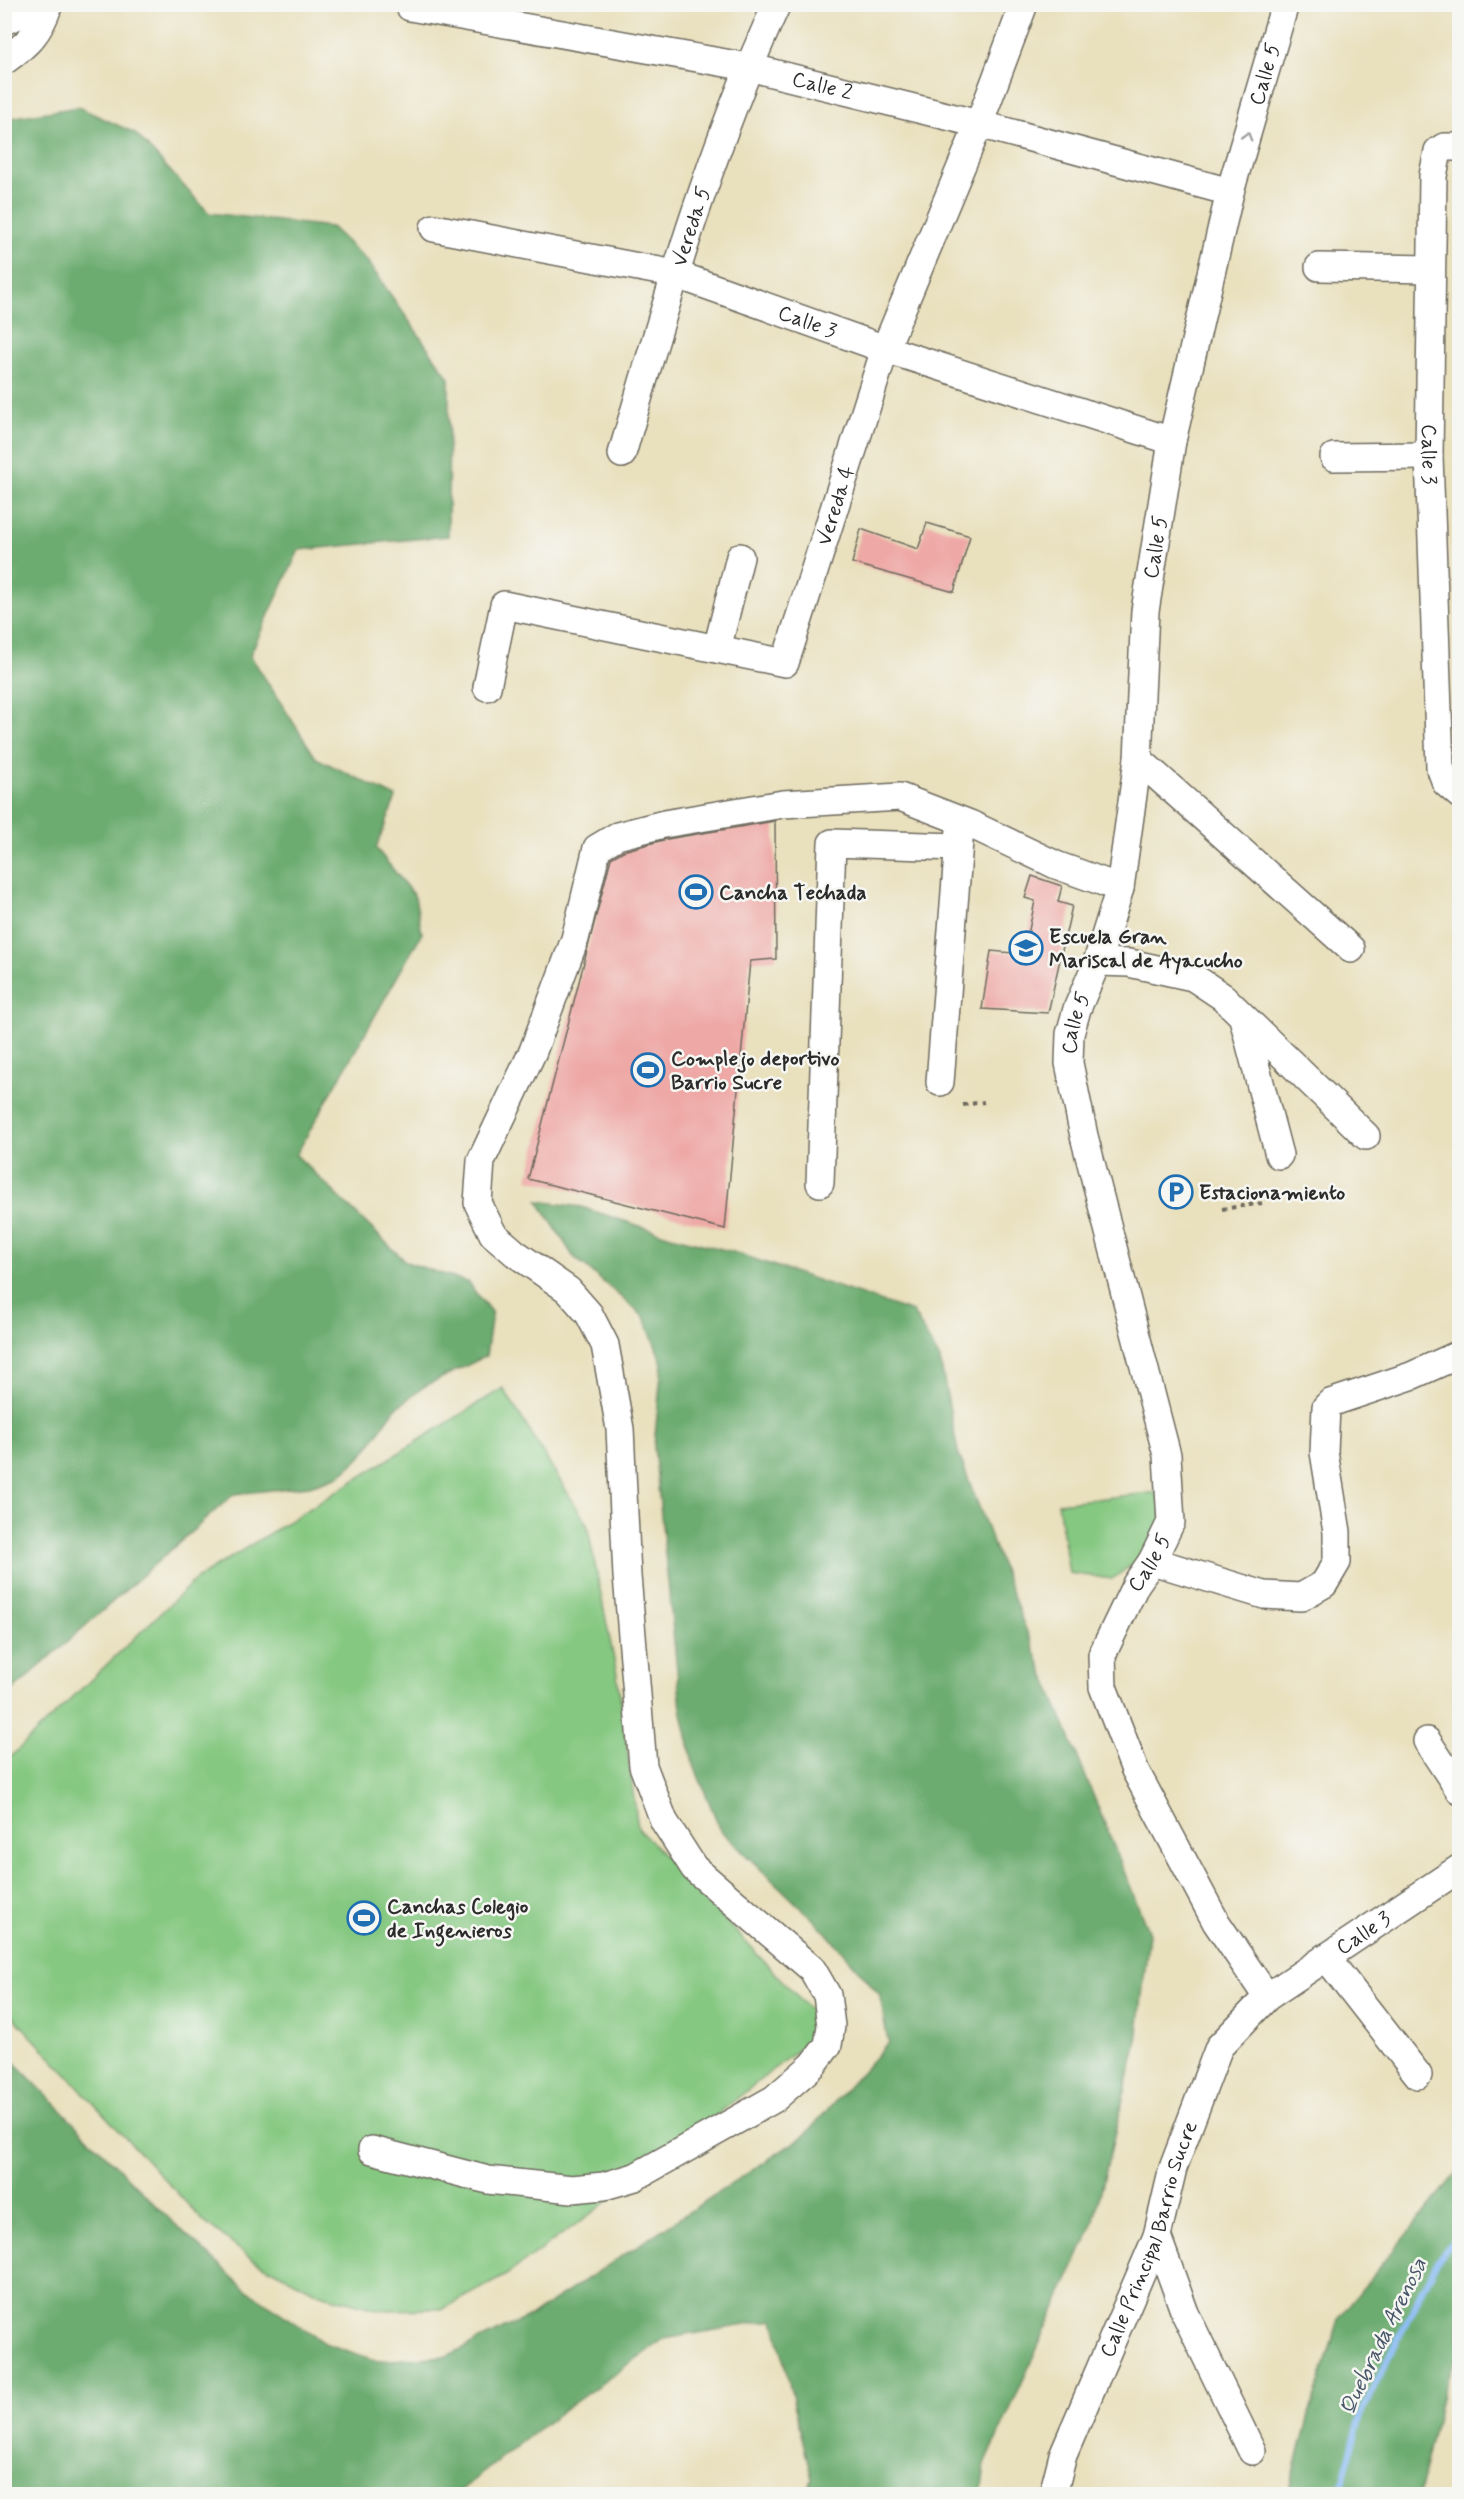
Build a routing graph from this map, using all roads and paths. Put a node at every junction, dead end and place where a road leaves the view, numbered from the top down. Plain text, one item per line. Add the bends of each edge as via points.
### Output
1 (47, 4) edge
2 (777, 4) edge
3 (1024, 4) edge
4 (1285, 4) edge
5 (410, 7) dead end
6 (4, 21) edge
7 (4, 61) edge
8 (748, 67) junction
9 (979, 124) junction
10 (1452, 147) edge
11 (1230, 192) junction
12 (434, 228) dead end
13 (1319, 267) dead end
14 (1431, 269) junction
15 (675, 273) junction
16 (885, 349) junction
17 (1172, 441) junction
18 (622, 454) dead end
19 (1429, 456) junction
20 (1334, 457) dead end
21 (740, 557) dead end
22 (717, 649) junction
23 (487, 687) dead end
24 (1138, 759) junction
25 (1460, 795) edge
26 (960, 820) junction
27 (958, 847) junction
28 (1120, 888) junction
29 (1351, 949) dead end
30 (1097, 962) junction
31 (1243, 1018) junction
32 (940, 1082) dead end
33 (984, 1102) dead end
34 (963, 1105) dead end
35 (1366, 1136) dead end
36 (1279, 1155) dead end
37 (820, 1183) dead end
38 (1263, 1203) dead end
39 (1222, 1209) dead end
40 (1460, 1353) edge
41 (1152, 1561) junction
42 (1427, 1741) dead end
43 (1460, 1791) edge
44 (1460, 1868) edge
45 (1326, 1957) junction
46 (1268, 1997) junction
47 (1418, 2075) dead end
48 (372, 2150) dead end
49 (1156, 2236) junction
50 (1252, 2451) dead end
51 (1053, 2494) edge

1 - 6 street
1 - 7 street via 44,20 28,44
2 - 8 street, Vereda 5
3 - 9 street, Vereda 4
11 -> 4 street, Calle 5
5 - 8 street, Calle 2
8 - 9 street, Calle 2
8 - 15 street, Vereda 5
9 - 11 street, Calle 2
9 - 16 street, Vereda 4
10 - 14 street, Calle 3 via 1435,157
11 - 17 street, Calle 5
12 - 15 street, Calle 3
13 - 14 street
14 - 19 street, Calle 3
15 - 16 street, Calle 3
15 - 18 street, Vereda 5
16 - 17 street, Calle 3
16 - 22 street, Vereda 4 via 785,663
17 - 24 street, Calle 5 via 1145,611
19 - 20 street
19 - 25 street, Calle 3 via 1440,767 1446,783
21 - 22 street
22 - 23 street, Vereda 4 via 504,605
24 - 28 street, Calle 5
24 - 29 street
26 - 27 street
26 - 28 street via 1056,865
26 - 48 street via 900,797 856,798 783,804 664,824 617,836 597,848 575,939 533,1051 481,1161 478,1203 493,1234 568,1290 589,1314 605,1345 620,1430 643,1766 664,1821 693,1868 812,1969 827,1995 831,2026 828,2046 813,2065 774,2098 635,2177 604,2186 572,2189 488,2180
27 - 32 street
27 - 37 street via 832,843
28 - 30 street, Calle 5
30 - 31 street via 1129,963 1193,976 1224,997
30 - 41 street, Calle 5 via 1070,1034 1069,1063 1105,1225 1167,1455 1171,1522
31 - 35 street
31 - 36 street
33 - 34 path
38 - 39 path
40 - 41 street via 1411,1376 1330,1403 1325,1413 1324,1452 1337,1532 1337,1562 1324,1584 1301,1597 1264,1595
41 - 46 street, Calle 5 via 1136,1584 1102,1655 1103,1687 1135,1770 1178,1851 1216,1922
42 - 43 street
44 - 45 street, Calle 3
45 - 46 street, Calle 3
45 - 47 street
46 - 49 street, Calle Principal Barrio Sucre via 1219,2048 1173,2168
49 - 50 street via 1185,2313
49 - 51 street, Calle Principal Barrio Sucre via 1063,2455

